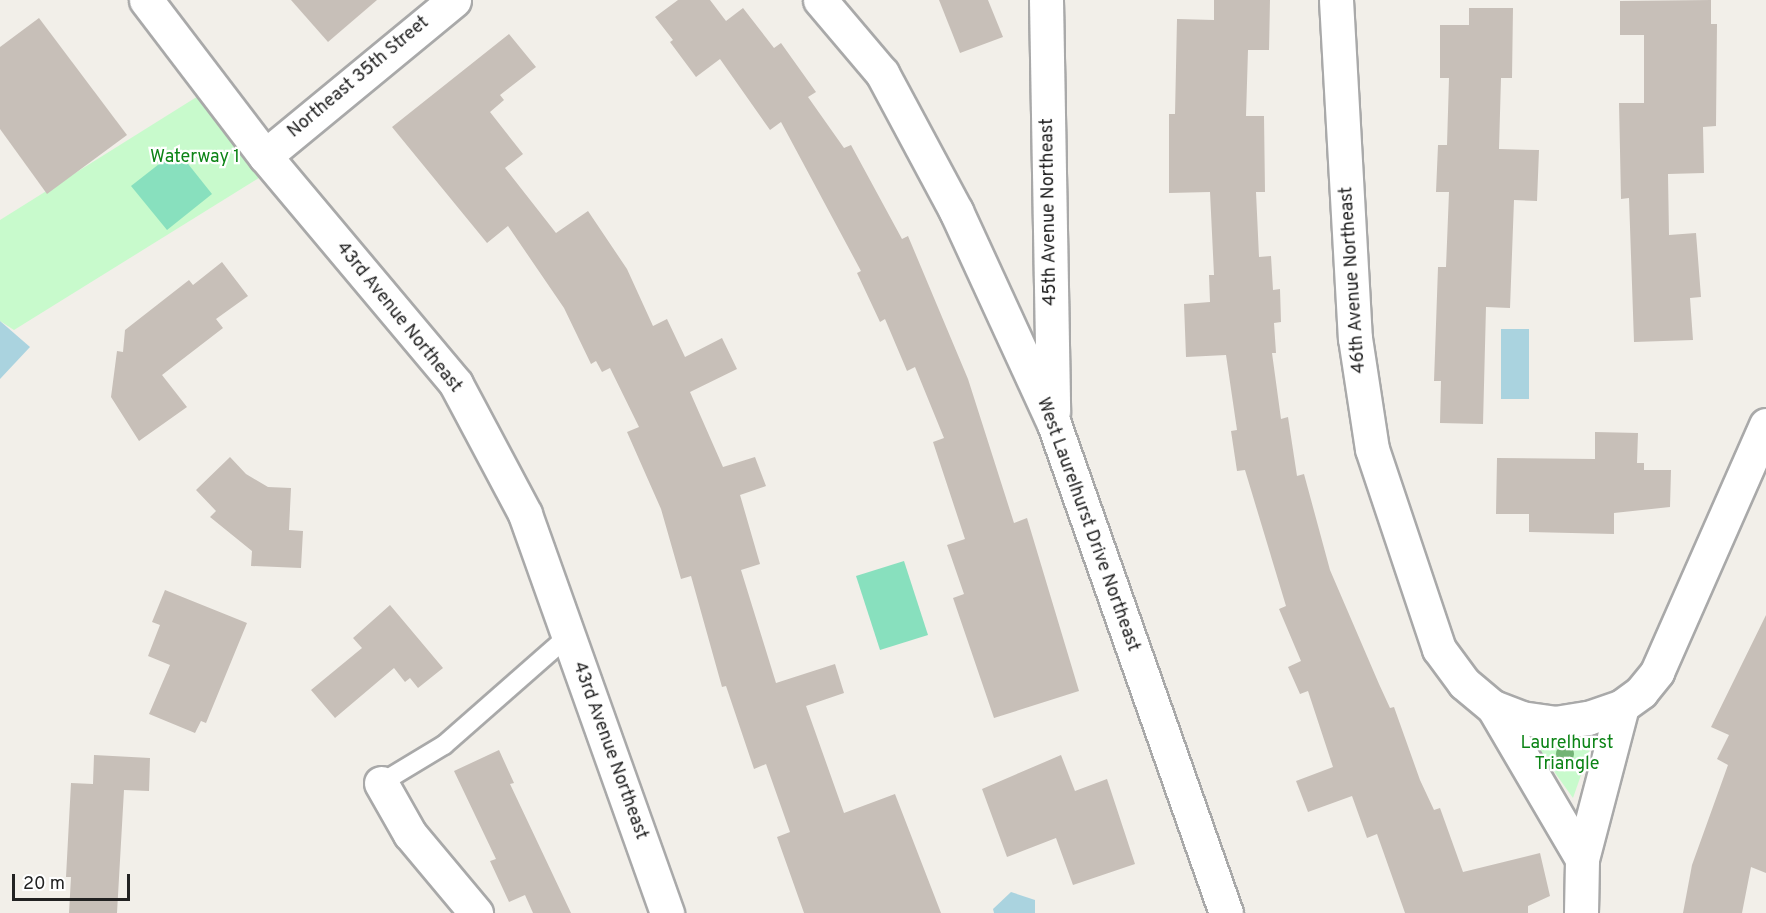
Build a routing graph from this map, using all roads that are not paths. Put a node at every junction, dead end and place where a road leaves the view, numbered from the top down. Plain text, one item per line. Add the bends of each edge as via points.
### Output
1 (146, 0) edge
2 (454, 0) edge
3 (820, 0) edge
4 (1046, 0) edge
5 (1336, 0) edge
6 (265, 156) junction
7 (1054, 424) junction
8 (1766, 425) edge
9 (568, 636) junction
10 (1622, 706) junction
11 (1493, 707) junction
12 (381, 783) joint
13 (1582, 859) junction
14 (476, 913) edge
15 (667, 913) edge
16 (1226, 913) edge
17 (1581, 913) edge

1 - 6 street, 43rd Avenue Northeast
2 - 6 street, Northeast 35th Street
3 - 7 street, West Laurelhurst Drive Northeast via 882,73 956,211
4 - 7 street, 45th Avenue Northeast
5 - 11 street, 46th Avenue Northeast via 1355,338 1372,449 1439,649 1450,668
6 - 9 street, 43rd Avenue Northeast via 456,384 525,514
7 - 16 street, West Laurelhurst Drive Northeast
8 - 10 street via 1657,672
9 - 12 lane via 444,745
9 - 15 street, 43rd Avenue Northeast
10 - 11 street, 46th Avenue Northeast via 1588,718 1555,723 1521,718
10 - 13 street
11 - 13 street, 46th Avenue Northeast
12 - 14 street via 410,834
13 - 17 street

